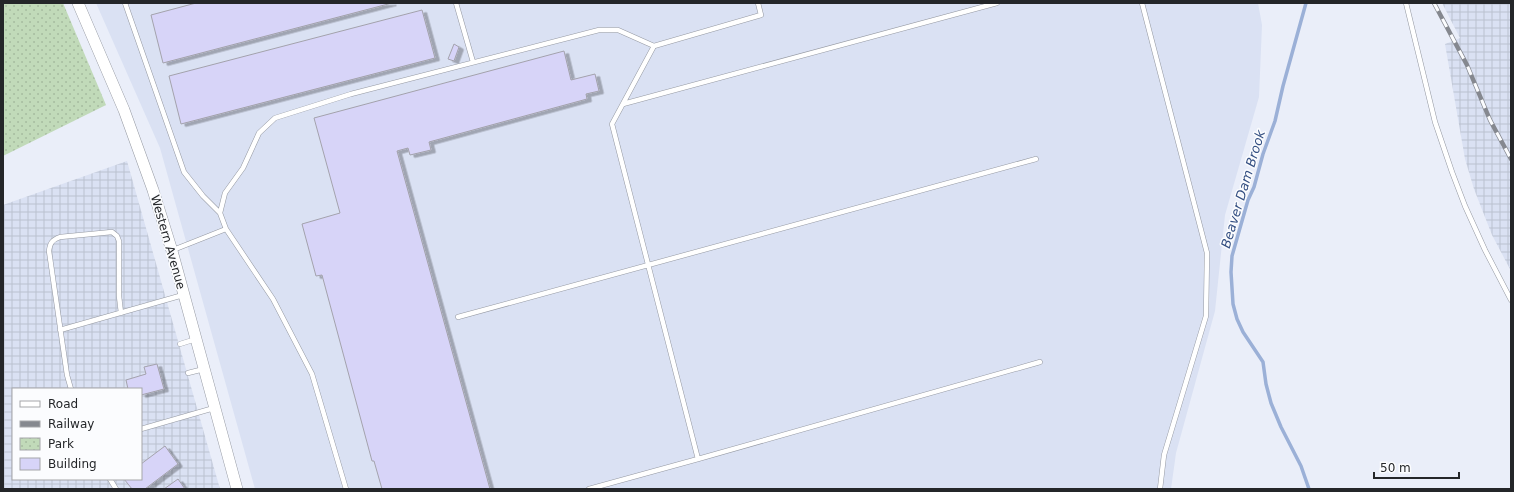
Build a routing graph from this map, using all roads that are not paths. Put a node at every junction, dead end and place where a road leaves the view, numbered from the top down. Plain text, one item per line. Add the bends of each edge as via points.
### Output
1 (78, 3) edge
2 (124, 3) edge
3 (456, 3) edge
4 (758, 3) edge
5 (996, 3) edge
6 (1142, 3) edge
7 (1406, 3) edge
8 (654, 46) junction
9 (473, 62) junction
10 (623, 104) junction
11 (1036, 159) dead end
12 (220, 213) junction
13 (226, 229) junction
14 (172, 251) junction
15 (648, 265) junction
16 (184, 295) junction
17 (1511, 300) edge
18 (121, 313) junction
19 (458, 317) dead end
20 (60, 330) junction
21 (196, 339) junction
22 (180, 344) dead end
23 (1040, 362) dead end
24 (204, 369) junction
25 (188, 373) dead end
26 (71, 388) edge
27 (214, 408) junction
28 (142, 429) edge
29 (698, 459) junction
30 (111, 480) edge
31 (116, 489) edge
32 (237, 489) edge
33 (346, 489) edge
34 (590, 489) edge
35 (1160, 489) edge

1 - 14 street, Western Avenue via 127,117
2 - 12 lane via 184,172
3 - 9 lane
4 - 8 lane via 761,15
5 - 10 lane
6 - 35 lane via 1207,253 1206,316 1164,456
7 - 17 lane via 1435,122 1452,172 1482,244
8 - 9 lane via 618,30 599,30
8 - 10 lane
9 - 12 lane via 351,94 275,118 259,133 243,168 225,193
10 - 15 lane via 612,124
11 - 15 lane
12 - 13 lane
13 - 14 lane
13 - 33 lane via 273,298 312,374
14 - 16 street, Western Avenue
15 - 19 lane
15 - 29 lane
16 - 18 lane
16 - 21 street, Western Avenue
18 - 20 lane
18 - 20 lane via 117,236 112,232 60,236 50,243 49,251
20 - 26 lane
21 - 22 lane
21 - 24 street, Western Avenue
23 - 29 lane
24 - 25 lane
24 - 27 street, Western Avenue
27 - 28 lane
27 - 32 street, Western Avenue
29 - 34 lane
30 - 31 lane

